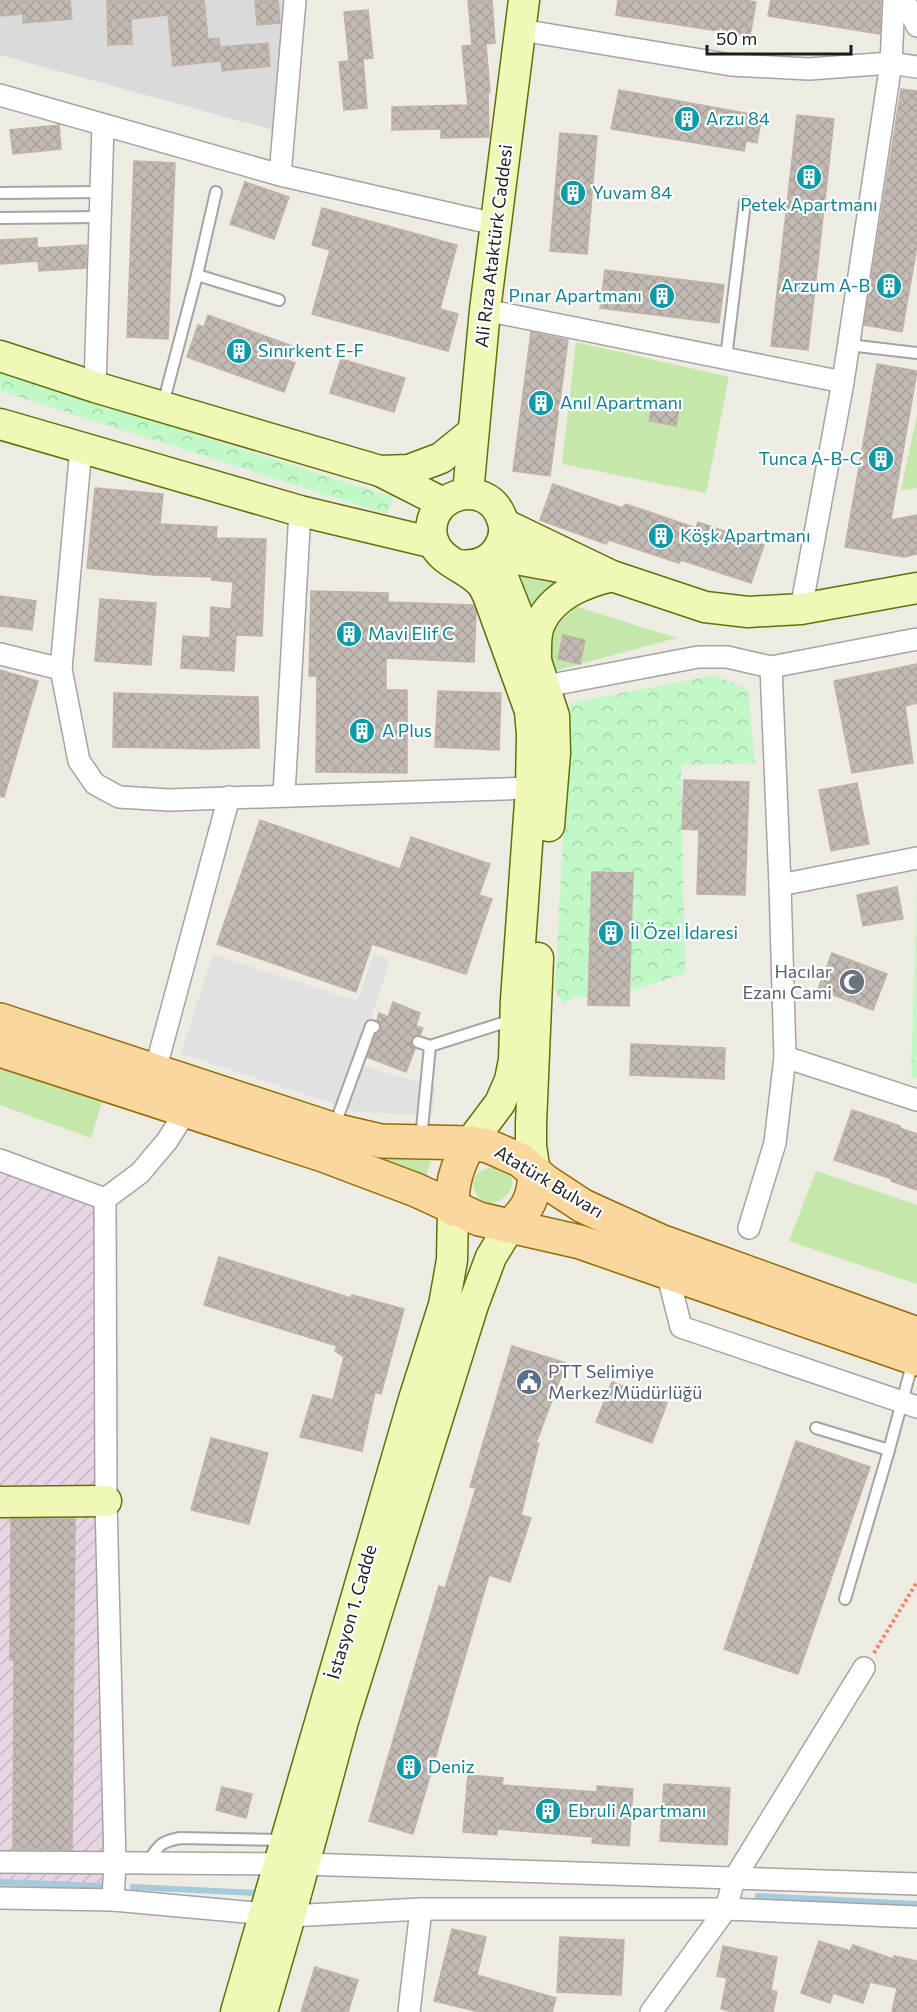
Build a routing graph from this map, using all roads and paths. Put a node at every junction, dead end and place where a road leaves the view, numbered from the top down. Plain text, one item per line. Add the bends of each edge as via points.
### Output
1 (295, 0) edge
2 (524, 0) edge
3 (894, 0) edge
4 (904, 0) edge
5 (917, 26) edge
6 (521, 30) junction
7 (891, 63) junction
8 (917, 67) edge
9 (0, 94) edge
10 (103, 125) junction
11 (280, 175) junction
12 (100, 192) junction
13 (216, 192) dead end
14 (0, 193) edge
15 (745, 202) dead end
16 (101, 217) junction
17 (0, 218) edge
18 (495, 224) junction
19 (197, 275) junction
20 (279, 300) dead end
21 (485, 310) junction
22 (849, 345) junction
23 (917, 353) edge
24 (0, 356) edge
25 (726, 358) junction
26 (843, 382) junction
27 (95, 387) junction
28 (162, 407) junction
29 (0, 424) edge
30 (473, 432) junction
31 (81, 448) junction
32 (380, 471) junction
33 (456, 498) junction
34 (300, 511) junction
35 (504, 524) junction
36 (434, 543) junction
37 (494, 555) junction
38 (459, 565) junction
39 (612, 576) junction
40 (917, 588) edge
41 (801, 609) junction
42 (917, 639) edge
43 (0, 654) edge
44 (771, 667) junction
45 (61, 669) junction
46 (541, 674) junction
47 (531, 788) junction
48 (284, 795) junction
49 (229, 797) junction
50 (917, 858) edge
51 (780, 885) junction
52 (515, 1019) junction
53 (0, 1020) edge
54 (374, 1027) dead end
55 (418, 1042) dead end
56 (429, 1046) junction
57 (0, 1050) edge
58 (784, 1057) junction
59 (155, 1071) junction
60 (917, 1100) edge
61 (186, 1110) junction
62 (333, 1129) junction
63 (420, 1142) junction
64 (470, 1143) junction
65 (0, 1160) edge
66 (535, 1173) junction
67 (105, 1199) junction
68 (453, 1209) junction
69 (510, 1226) junction
70 (749, 1228) dead end
71 (667, 1272) junction
72 (916, 1350) edge
73 (909, 1405) edge
74 (816, 1428) dead end
75 (889, 1450) junction
76 (106, 1500) junction
77 (0, 1502) edge
78 (917, 1582) edge
79 (845, 1599) dead end
80 (864, 1668) joint
81 (289, 1856) junction
82 (0, 1862) edge
83 (115, 1863) junction
84 (734, 1879) junction
85 (917, 1884) edge
86 (0, 1898) edge
87 (113, 1900) junction
88 (421, 1909) junction
89 (726, 1909) junction
90 (277, 1915) junction
91 (917, 1917) edge
92 (236, 2012) edge
93 (262, 2012) edge
94 (409, 2012) edge
95 (651, 2012) edge

1 - 11 street
2 - 6 main road, Ali Rıza Ataktürk Caddesi
3 - 7 street
4 - 5 street
6 - 7 street via 731,65 809,69
6 - 18 main road, Ali Rıza Ataktürk Caddesi
7 - 8 street
7 - 22 street
9 - 10 street
10 - 11 street
10 - 12 street
11 - 18 street
12 - 14 lane
12 - 16 street
13 - 19 lane
15 - 25 lane
16 - 17 lane
16 - 27 street
18 - 21 main road, Ali Rıza Ataktürk Caddesi
19 - 20 lane
19 - 28 lane
21 - 25 street
21 - 30 main road, Ali Rıza Ataktürk Caddesi
22 - 23 lane
22 - 26 street
24 - 27 main road
25 - 26 street
26 - 41 street
27 - 28 main road
28 - 32 main road
29 - 31 main road
30 - 32 main road via 441,458 410,470
30 - 33 main road, Ali Rıza Ataktürk Caddesi
31 - 34 main road
31 - 45 street
32 - 33 main road
33 - 35 main road via 484,497 494,504
33 - 36 main road via 436,512 432,521
34 - 36 main road
34 - 48 street
35 - 37 main road via 501,546
35 - 39 main road
36 - 38 main road via 448,561
37 - 38 main road via 478,565
37 - 39 main road
37 - 46 main road
38 - 47 main road via 482,583 524,691 532,735
39 - 41 main road via 705,607 748,612
39 - 46 main road via 568,592 540,623 536,639
40 - 41 main road
42 - 44 street
43 - 45 street
44 - 46 street via 727,657 698,657
44 - 51 street
45 - 49 street via 79,760 95,784 119,797
46 - 66 main road via 554,716 555,753 538,953 531,1124
47 - 48 street
47 - 52 main road
48 - 49 street
49 - 59 street
50 - 51 street
51 - 58 street
52 - 56 lane
52 - 64 main road via 510,1080 500,1103
53 - 59 main road, Atatürk Bulvarı
54 - 62 lane via 371,1026
55 - 56 lane
56 - 63 lane
57 - 61 main road, Atatürk Bulvarı
58 - 60 street
58 - 70 street via 775,1143
59 - 62 main road, Atatürk Bulvarı
61 - 67 street via 167,1142 140,1173
61 - 68 main road, Atatürk Bulvarı via 377,1175
62 - 63 main road, Atatürk Bulvarı via 381,1141
63 - 64 main road, Atatürk Bulvarı
64 - 66 main road, Atatürk Bulvarı via 499,1150
64 - 68 main road via 457,1170
65 - 67 street
66 - 69 main road via 533,1195 525,1211
66 - 72 main road, Atatürk Bulvarı via 583,1206
67 - 76 street
68 - 69 main road, Atatürk Bulvarı
68 - 81 main road, İstasyon 1. Cadde via 452,1260 444,1305 414,1399
69 - 71 main road, Atatürk Bulvarı via 580,1242
69 - 81 main road, İstasyon 1. Cadde via 491,1257 473,1305 343,1721
71 - 72 main road, Atatürk Bulvarı
71 - 73 street via 681,1327
72 - 73 lane
73 - 75 lane
74 - 75 lane
75 - 79 lane
76 - 77 main road
76 - 83 street
78 - 80 path
80 - 84 street
81 - 83 street
81 - 84 street
81 - 90 main road, İstasyon 1. Cadde
82 - 83 street
83 - 87 street
84 - 85 street
84 - 89 street
86 - 87 street
87 - 90 street
88 - 89 street
88 - 90 street
88 - 94 street
89 - 91 street
89 - 95 street
90 - 92 main road, İstasyon 1. Cadde
90 - 93 main road, İstasyon 1. Cadde

